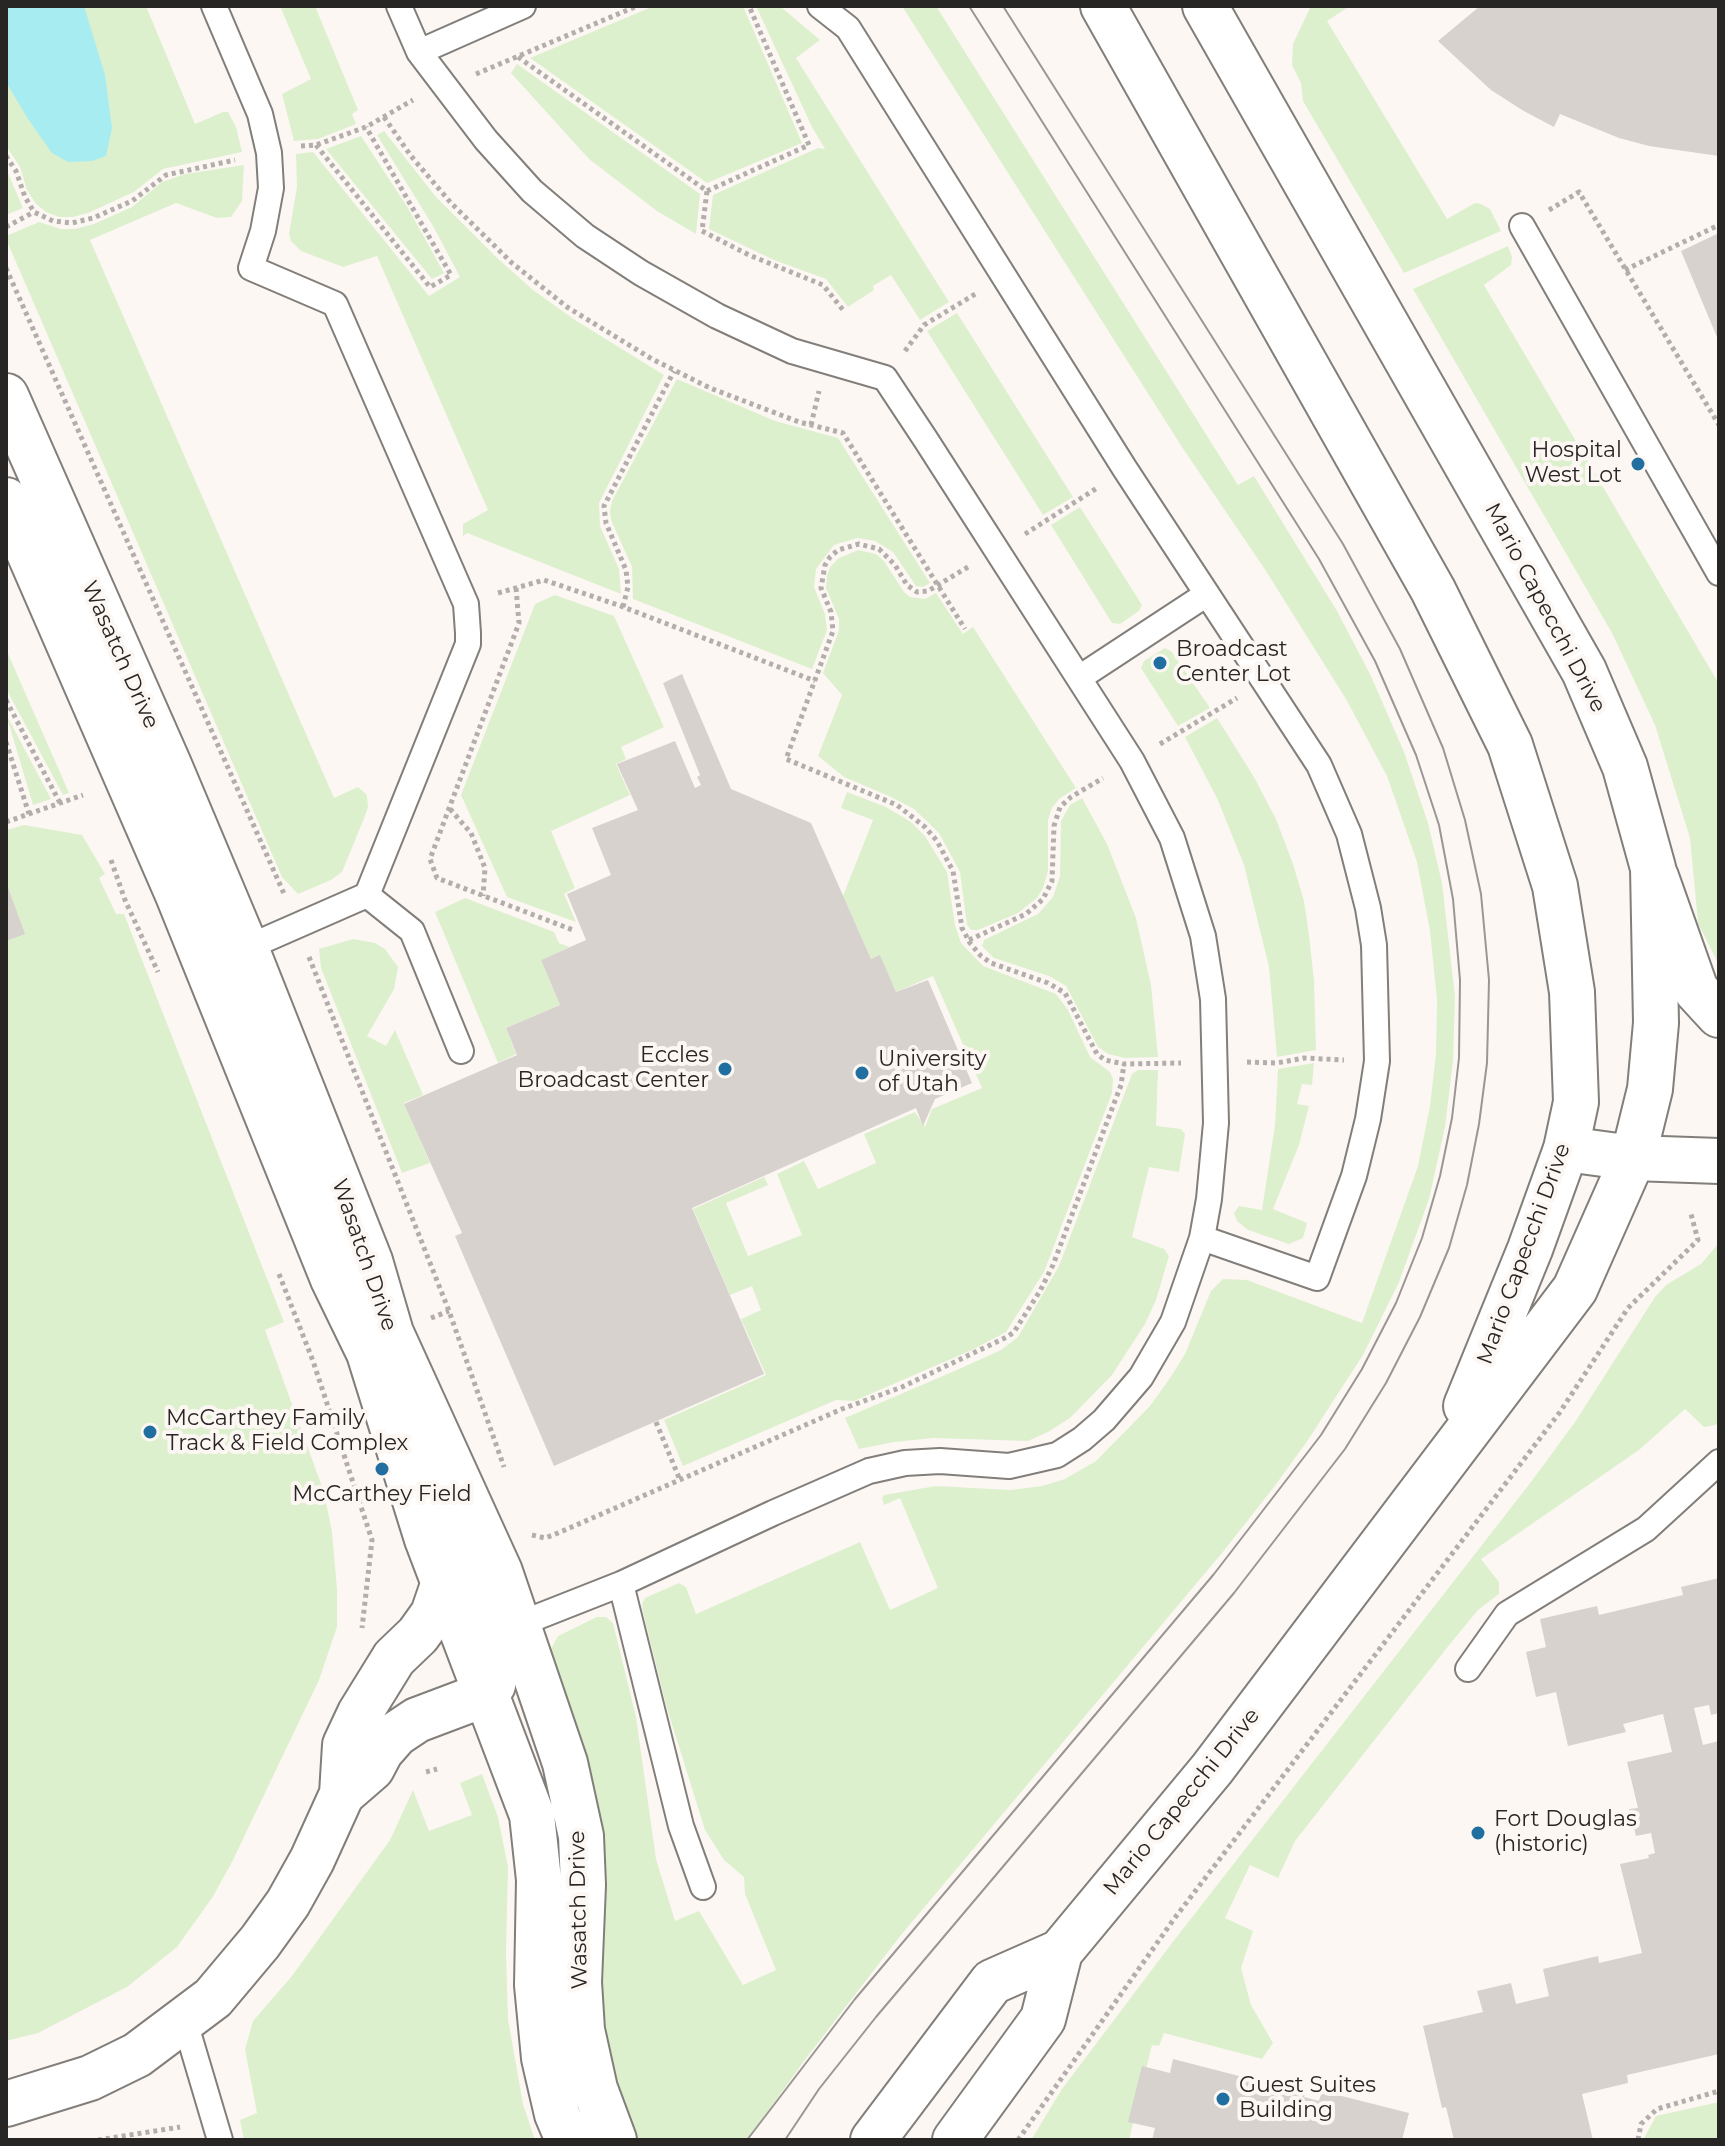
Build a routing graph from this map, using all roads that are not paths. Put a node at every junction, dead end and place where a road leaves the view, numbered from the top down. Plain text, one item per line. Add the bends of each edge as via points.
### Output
1 (214, 6) edge
2 (399, 6) edge
3 (523, 6) edge
4 (820, 6) edge
5 (1205, 6) edge
6 (1114, 9) edge
7 (419, 52) junction
8 (1522, 226) dead end
9 (6, 396) edge
10 (6, 500) edge
11 (1719, 573) edge
12 (1207, 594) junction
13 (1079, 678) junction
14 (1653, 868) junction
15 (367, 895) junction
16 (246, 948) junction
17 (206, 965) junction
18 (1719, 1015) edge
19 (461, 1051) dead end
20 (1566, 1149) junction
21 (1633, 1158) junction
22 (1719, 1161) edge
23 (1202, 1238) junction
24 (434, 1434) junction
25 (1446, 1458) junction
26 (1719, 1462) edge
27 (444, 1582) junction
28 (621, 1584) junction
29 (517, 1625) junction
30 (1468, 1669) dead end
31 (486, 1694) junction
32 (342, 1794) junction
33 (703, 1887) dead end
34 (1060, 1952) junction
35 (185, 2022) junction
36 (6, 2104) edge
37 (220, 2140) edge
38 (568, 2140) edge
39 (614, 2140) edge
40 (873, 2140) edge
41 (955, 2140) edge

1 - 15 lane via 260,114 269,153 270,198 251,268 335,304 466,604 468,644
2 - 7 lane
3 - 7 lane
4 - 12 lane via 848,28
5 - 14 street, Mario Capecchi Drive via 1584,671 1625,767
6 - 20 street, Mario Capecchi Drive via 1433,590 1510,745 1555,886 1572,992 1576,1102
7 - 13 lane via 532,191 585,236 717,316 792,351 885,378
8 - 11 lane
9 - 16 street, Wasatch Drive
10 - 17 street, Wasatch Drive
12 - 13 lane
12 - 23 lane via 1319,765 1349,834 1374,945 1378,1023 1368,1119 1354,1176 1317,1278
13 - 23 lane via 1132,761 1172,838 1203,936 1213,999 1216,1107
14 - 18 street via 1696,990
14 - 21 street, Mario Capecchi Drive via 1656,1023 1650,1089
15 - 16 lane
15 - 19 lane via 412,931
16 - 17 lane
16 - 24 street, Wasatch Drive
17 - 27 street, Wasatch Drive via 333,1279 369,1353
20 - 21 street
20 - 25 street, Mario Capecchi Drive
21 - 22 street
21 - 25 street, Mario Capecchi Drive via 1575,1289
23 - 28 lane via 1173,1322 1141,1377 1104,1420 1057,1455 1009,1466 940,1461 869,1471
24 - 29 street, Wasatch Drive via 500,1572
24 - 31 street via 436,1486 472,1582 495,1674
25 - 34 street, Mario Capecchi Drive via 1212,1769
26 - 30 lane via 1646,1529 1507,1614
27 - 31 street, Wasatch Drive
27 - 32 street via 433,1614 394,1658 360,1713 345,1745
28 - 29 lane
28 - 33 lane via 681,1826
29 - 39 street, Wasatch Drive via 565,1763 581,1836 582,2030
31 - 32 street via 417,1720 396,1734 372,1768
31 - 38 street, Wasatch Drive via 532,1815 544,2058
32 - 35 street via 288,1903 213,1998
34 - 40 street, Mario Capecchi Drive via 992,1982
34 - 41 street, Mario Capecchi Drive via 1043,2019
35 - 36 street via 137,2055 90,2078
35 - 37 lane

